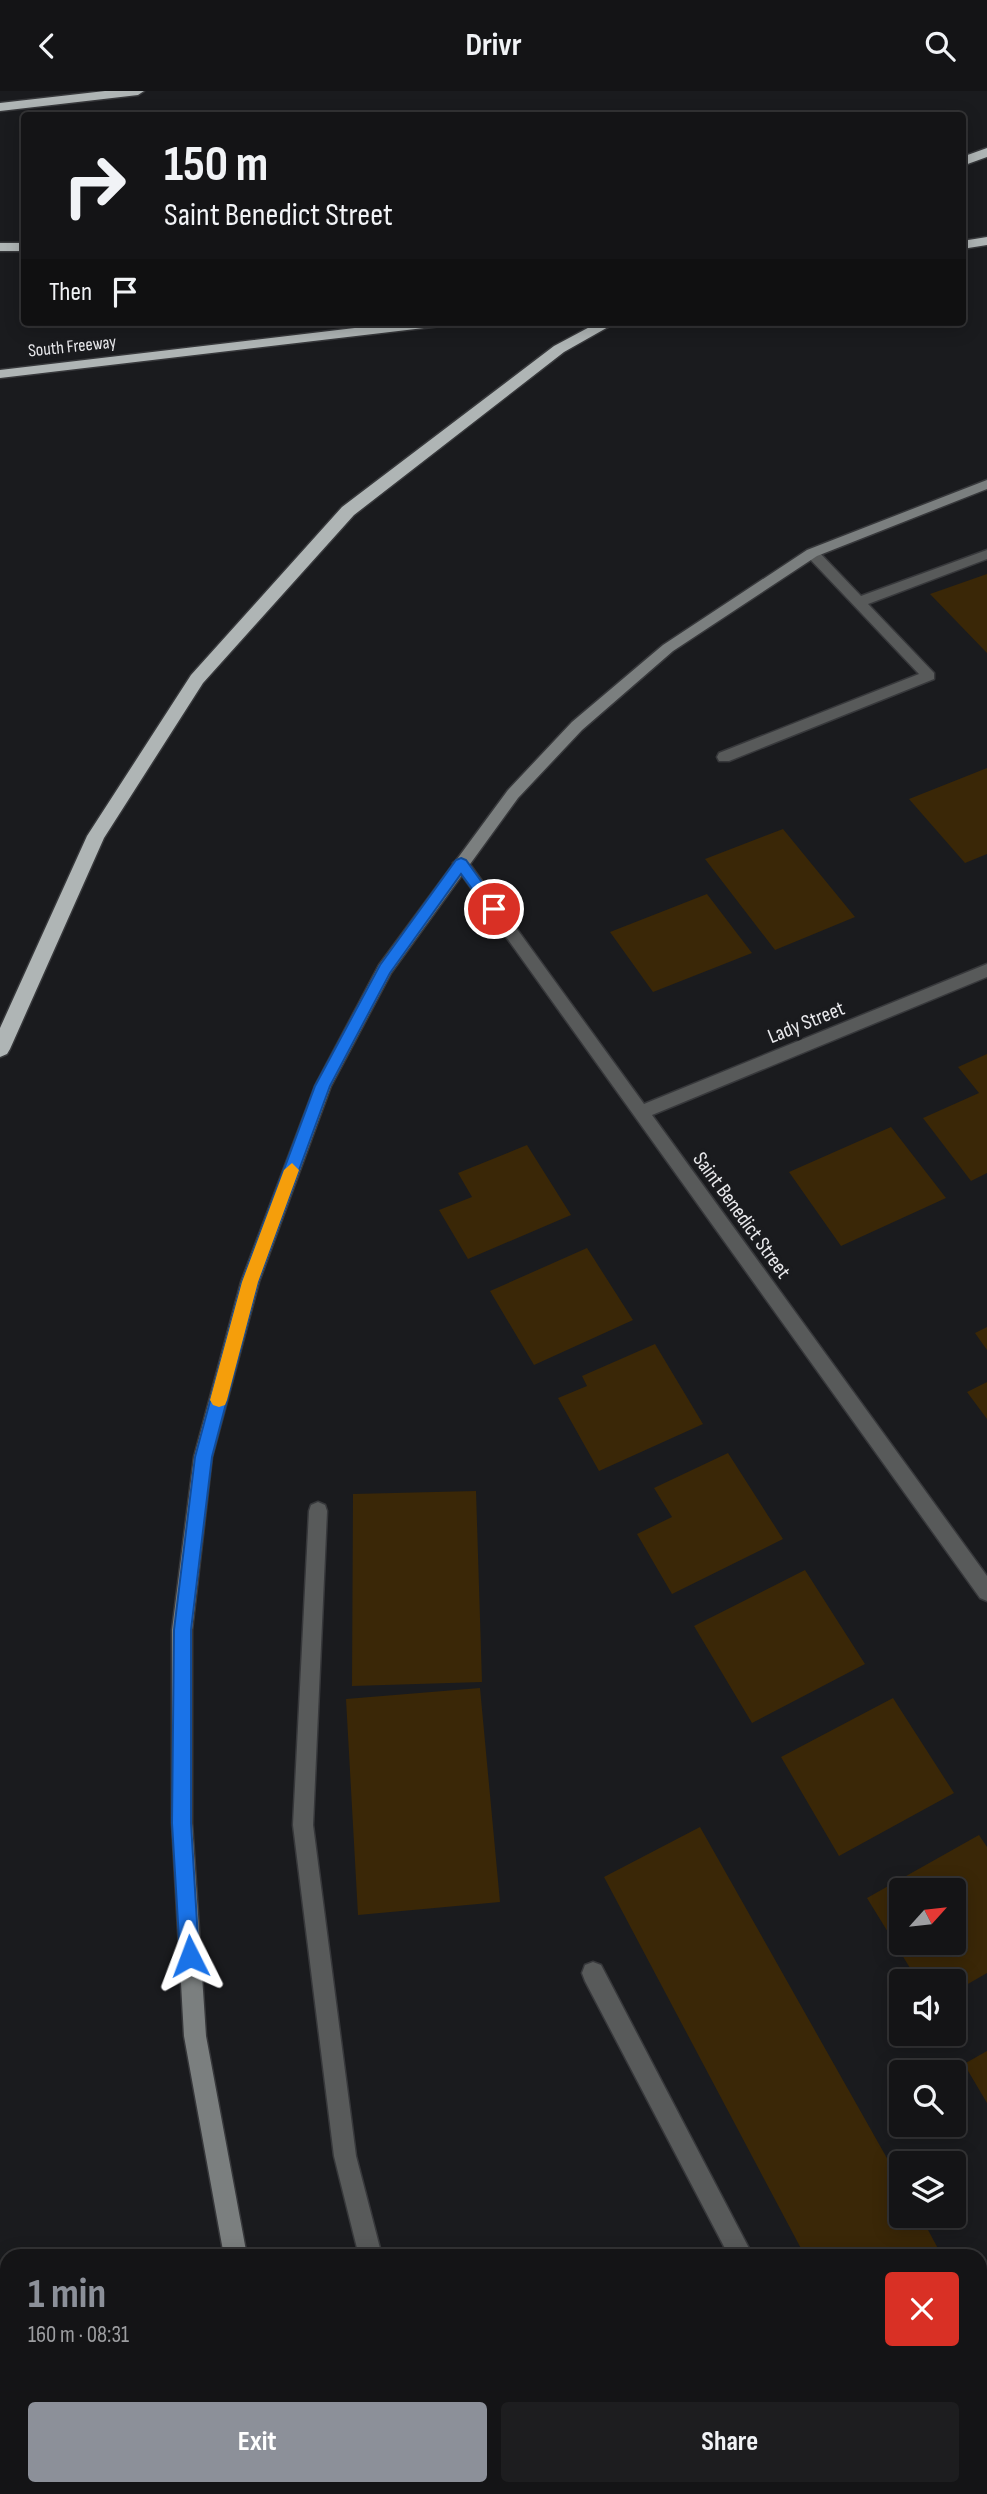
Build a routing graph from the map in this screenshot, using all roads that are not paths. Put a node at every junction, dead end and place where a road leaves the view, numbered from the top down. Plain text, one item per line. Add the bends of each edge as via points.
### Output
1 (138, 91) edge
2 (0, 107) edge
3 (987, 145) edge
4 (966, 148) edge
5 (987, 152) edge
6 (966, 160) edge
7 (987, 241) edge
8 (966, 244) edge
9 (0, 247) edge
10 (21, 247) edge
11 (407, 326) edge
12 (602, 326) edge
13 (0, 374) edge
14 (987, 484) edge
15 (812, 553) junction
16 (987, 554) edge
17 (859, 602) junction
18 (724, 757) dead end
19 (461, 863) junction
20 (987, 970) edge
21 (0, 1049) edge
22 (640, 1114) junction
23 (318, 1511) dead end
24 (987, 1592) edge
25 (593, 1973) dead end
26 (235, 2249) edge
27 (369, 2249) edge
28 (738, 2249) edge

1 - 2 highway
3 - 4 highway
5 - 6 highway
7 - 8 highway
9 - 10 highway
11 - 13 highway, South Freeway
12 - 21 highway via 559,349 348,511 197,679 96,836
14 - 15 main road
15 - 17 street
15 - 19 main road via 668,648 577,726 513,794
16 - 17 street
17 - 18 street via 929,676
19 - 22 street, Saint Benedict Street
19 - 26 main road via 385,969 323,1086 250,1282 203,1457 183,1630 181,1823 195,2036
20 - 22 street, Lady Street
22 - 24 street, Saint Benedict Street
23 - 27 street via 303,1825 345,2156
25 - 28 street

